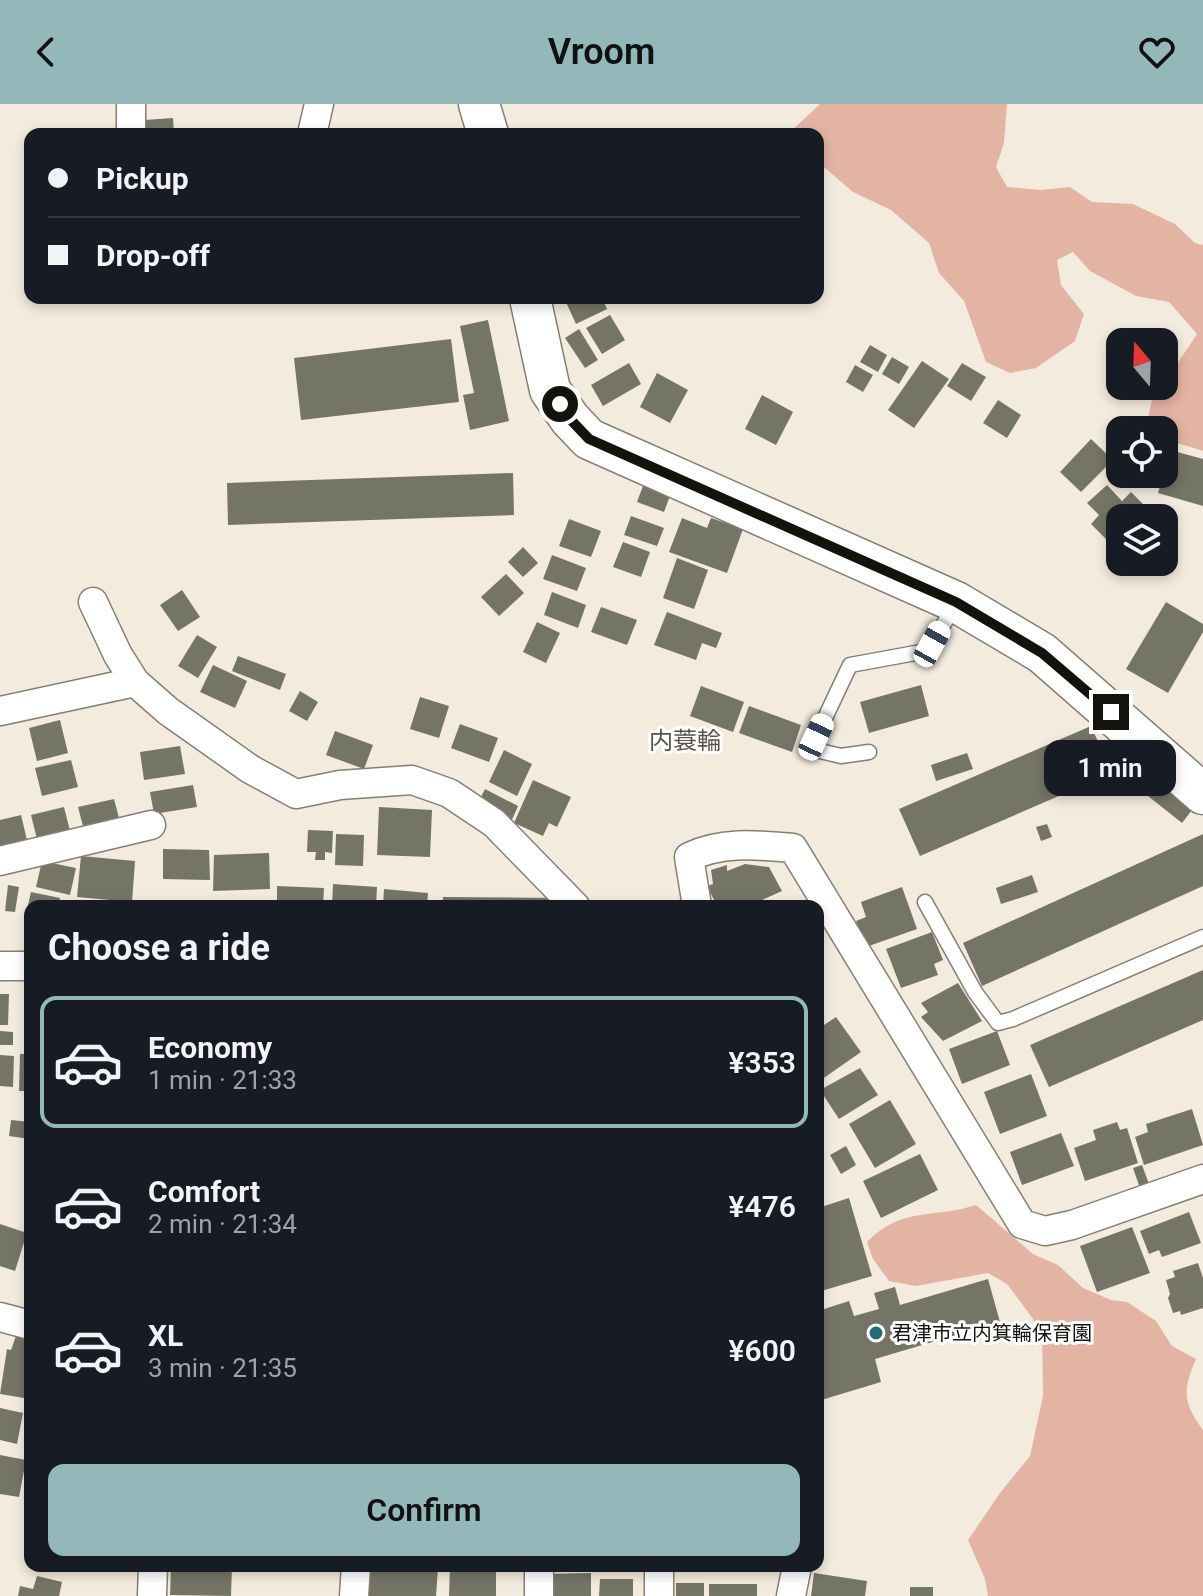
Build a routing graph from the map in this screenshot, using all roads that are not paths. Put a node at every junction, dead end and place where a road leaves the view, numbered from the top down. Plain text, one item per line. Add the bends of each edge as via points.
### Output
1 (131, 104) edge
2 (319, 104) edge
3 (479, 104) edge
4 (131, 128) edge
5 (313, 128) edge
6 (486, 128) edge
7 (531, 304) edge
8 (93, 602) dead end
9 (956, 602) junction
10 (135, 682) junction
11 (0, 711) edge
12 (869, 752) dead end
13 (1203, 794) edge
14 (151, 825) dead end
15 (0, 861) edge
16 (569, 900) edge
17 (696, 900) edge
18 (925, 902) dead end
19 (1203, 937) edge
20 (0, 966) edge
21 (24, 966) edge
22 (1203, 1179) edge
23 (0, 1317) edge
24 (24, 1323) edge
25 (153, 1572) edge
26 (356, 1572) edge
27 (539, 1572) edge
28 (659, 1572) edge
29 (796, 1572) edge
30 (152, 1596) edge
31 (354, 1596) edge
32 (539, 1596) edge
33 (659, 1596) edge
34 (791, 1596) edge

1 - 4 street
2 - 5 street
3 - 6 street
7 - 9 street via 550,390 589,439
8 - 10 street
9 - 12 lane via 932,644 921,652 850,665 816,737 820,751 841,756
9 - 13 street via 1042,653
10 - 11 street
10 - 16 street via 238,761 296,794 412,780 449,793 494,823
14 - 15 street
17 - 22 street via 689,857 709,848 753,844 793,848 1022,1224 1045,1231 1072,1225
18 - 19 lane via 998,1023
20 - 21 street
23 - 24 street
25 - 30 street
26 - 31 street
27 - 32 street
28 - 33 street
29 - 34 street

